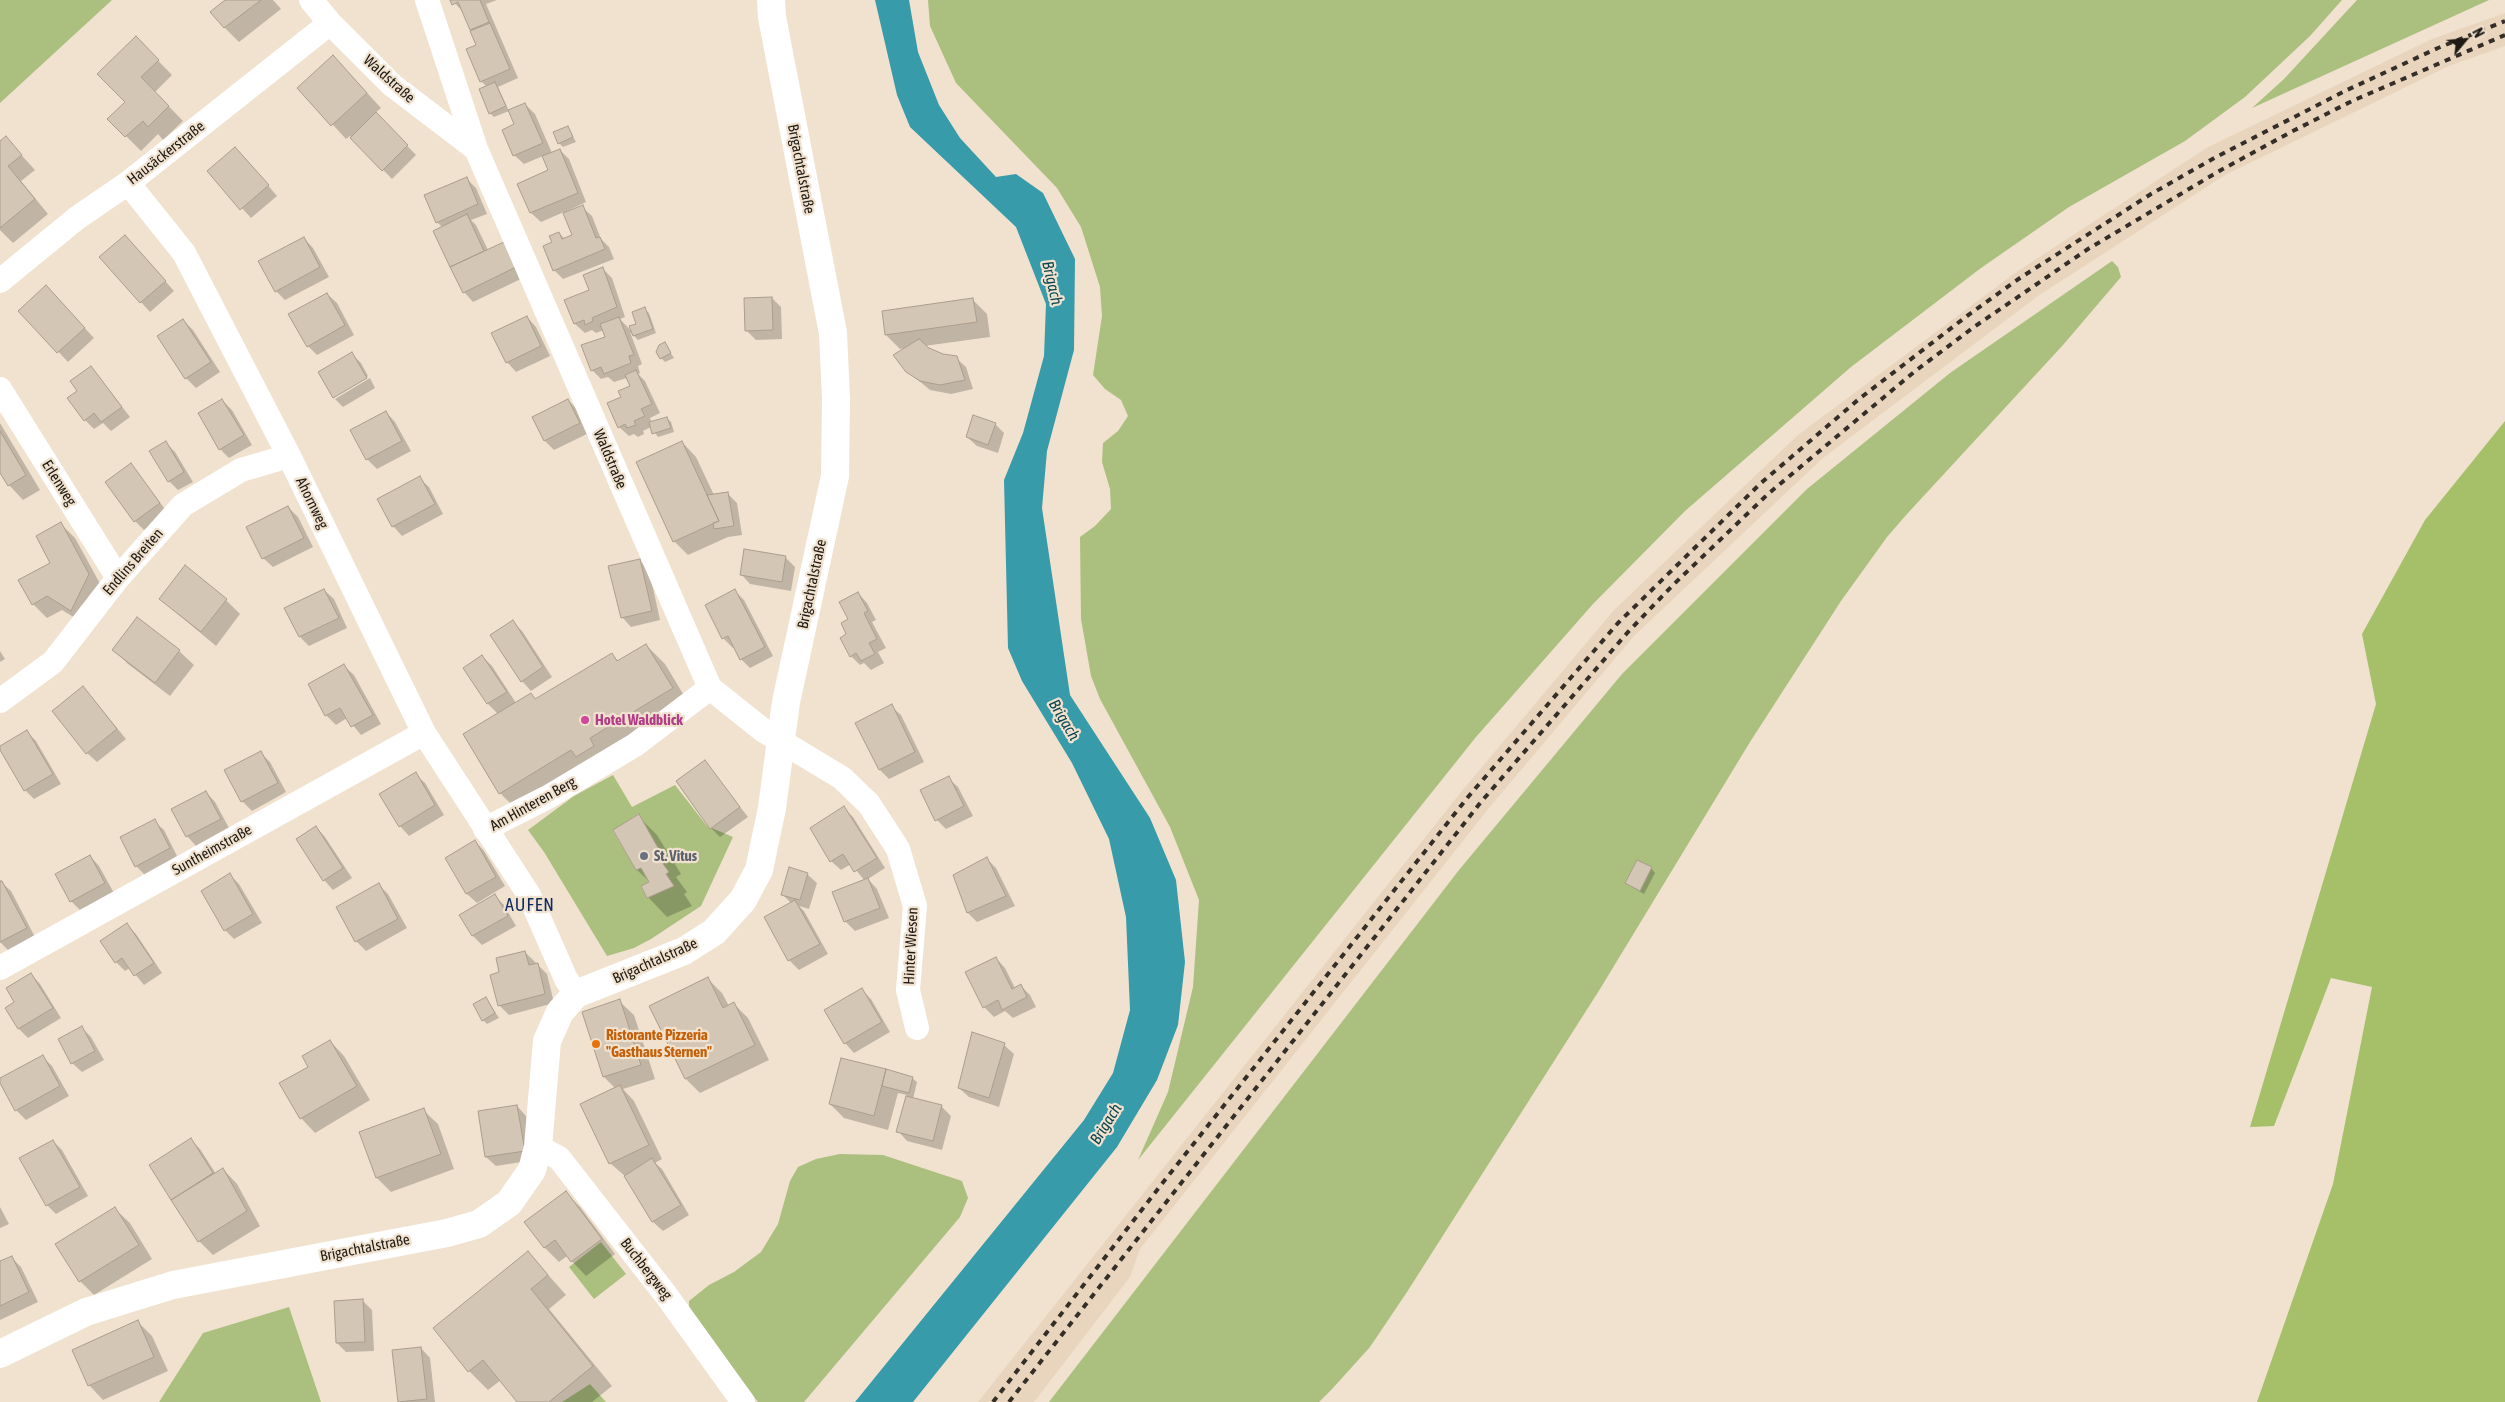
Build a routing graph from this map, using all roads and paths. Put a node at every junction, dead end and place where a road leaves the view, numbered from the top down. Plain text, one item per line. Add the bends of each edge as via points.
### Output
1 (311, 0) edge
2 (427, 0) edge
3 (771, 0) edge
4 (330, 23) junction
5 (476, 149) junction
6 (128, 183) junction
7 (0, 282) edge
8 (0, 388) edge
9 (289, 456) junction
10 (118, 578) junction
11 (710, 688) junction
12 (0, 701) edge
13 (424, 733) junction
14 (779, 741) junction
15 (485, 829) junction
16 (0, 968) edge
17 (576, 994) junction
18 (917, 1028) dead end
19 (538, 1147) junction
20 (0, 1354) edge
21 (743, 1402) edge

1 - 4 street, Waldstraße
2 - 5 street, Waldstraße
3 - 14 street, Brigachtalstraße via 833,333 836,398 836,476
4 - 5 street, Waldstraße via 392,85
4 - 6 street, Hausäckerstraße
5 - 11 street, Waldstraße
6 - 7 street, Hausäckerstraße via 77,218
6 - 9 street, Ahornweg via 184,252
8 - 10 street, Erlenweg
9 - 10 street, Endlins Breiten via 241,470 183,505
9 - 13 street, Ahornweg
10 - 12 street, Endlins Breiten via 53,662
11 - 14 street, Waldstraße
11 - 15 street, Am Hinteren Berg via 635,745 548,797
13 - 15 street, Ahornweg
13 - 16 street, Suntheimstraße
14 - 17 street, Brigachtalstraße via 772,808 759,870 743,900 714,932 684,952
14 - 18 street, Hinter Wiesen via 842,778 869,804 898,849 915,906 908,990
15 - 17 street, Am Hinteren Berg via 529,896
17 - 19 street, Brigachtalstraße via 560,1012 547,1041
19 - 20 street, Brigachtalstraße via 532,1170 509,1203 479,1224 447,1233 174,1285 86,1312
19 - 21 street, Buchbergweg via 559,1158 666,1295

